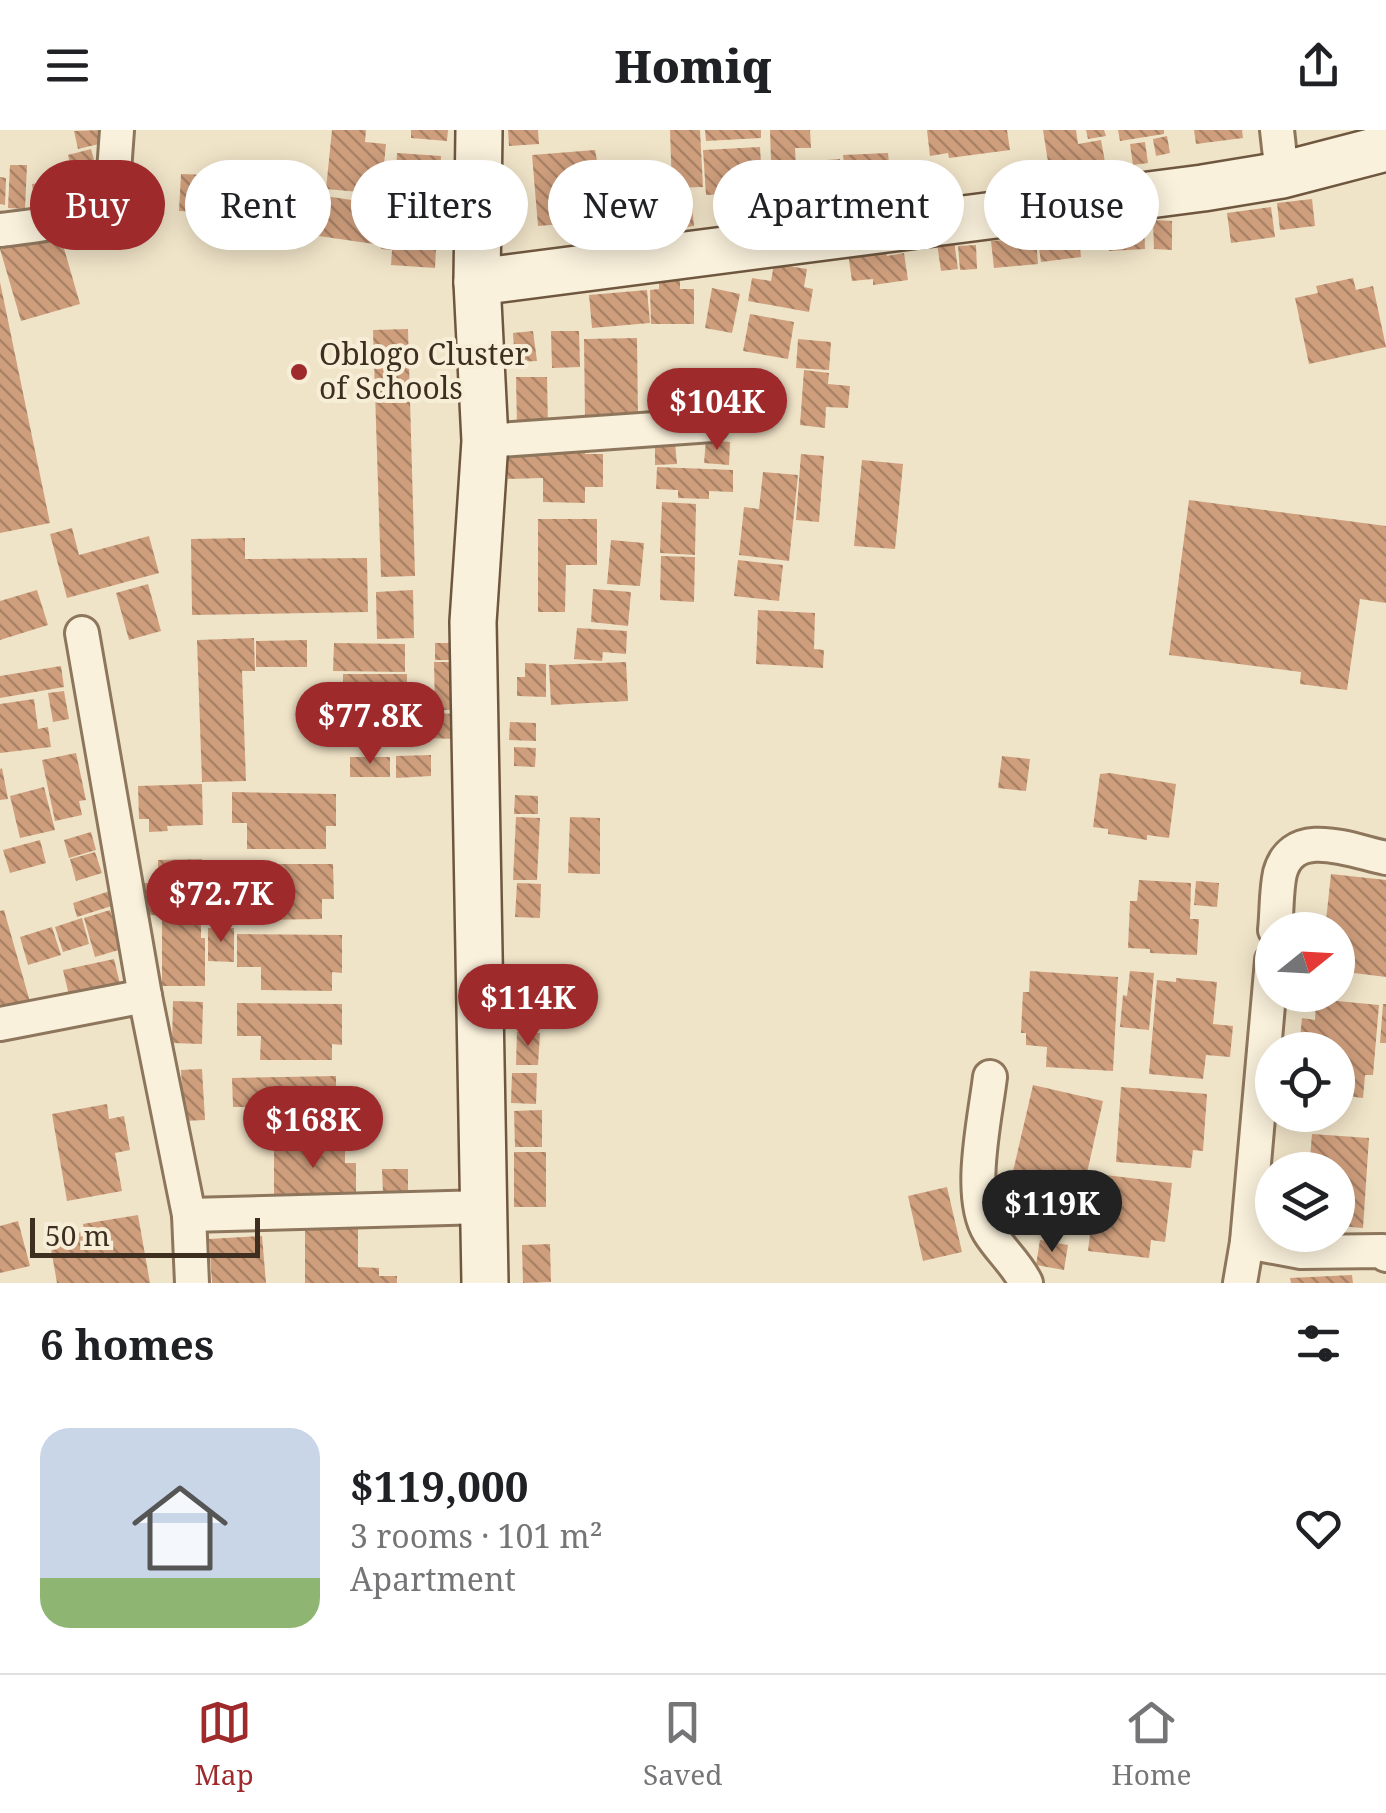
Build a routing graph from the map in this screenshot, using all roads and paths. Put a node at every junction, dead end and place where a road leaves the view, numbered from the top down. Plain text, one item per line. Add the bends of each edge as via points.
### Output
1 (117, 130) edge
2 (479, 130) edge
3 (1277, 130) edge
4 (1386, 148) edge
5 (1282, 175) junction
6 (0, 230) edge
7 (477, 282) junction
8 (712, 425) dead end
9 (485, 442) junction
10 (82, 634) dead end
11 (1386, 858) edge
12 (1277, 912) edge
13 (146, 996) junction
14 (1268, 1012) edge
15 (0, 1024) edge
16 (990, 1077) dead end
17 (485, 1207) junction
18 (189, 1215) junction
19 (1248, 1242) junction
20 (1386, 1255) edge
21 (192, 1283) edge
22 (486, 1283) edge
23 (1026, 1283) edge
24 (1240, 1283) edge

1 - 6 street via 112,199 90,214
2 - 7 street
3 - 5 street
4 - 5 street
5 - 7 street
7 - 9 street
8 - 9 street
9 - 17 street via 473,622
10 - 13 street
11 - 12 street via 1312,843 1293,850 1280,872
13 - 15 street
13 - 18 street
14 - 19 street
16 - 23 street via 980,1207 988,1230
17 - 18 street
17 - 22 street
18 - 21 street
19 - 20 street
19 - 24 street

